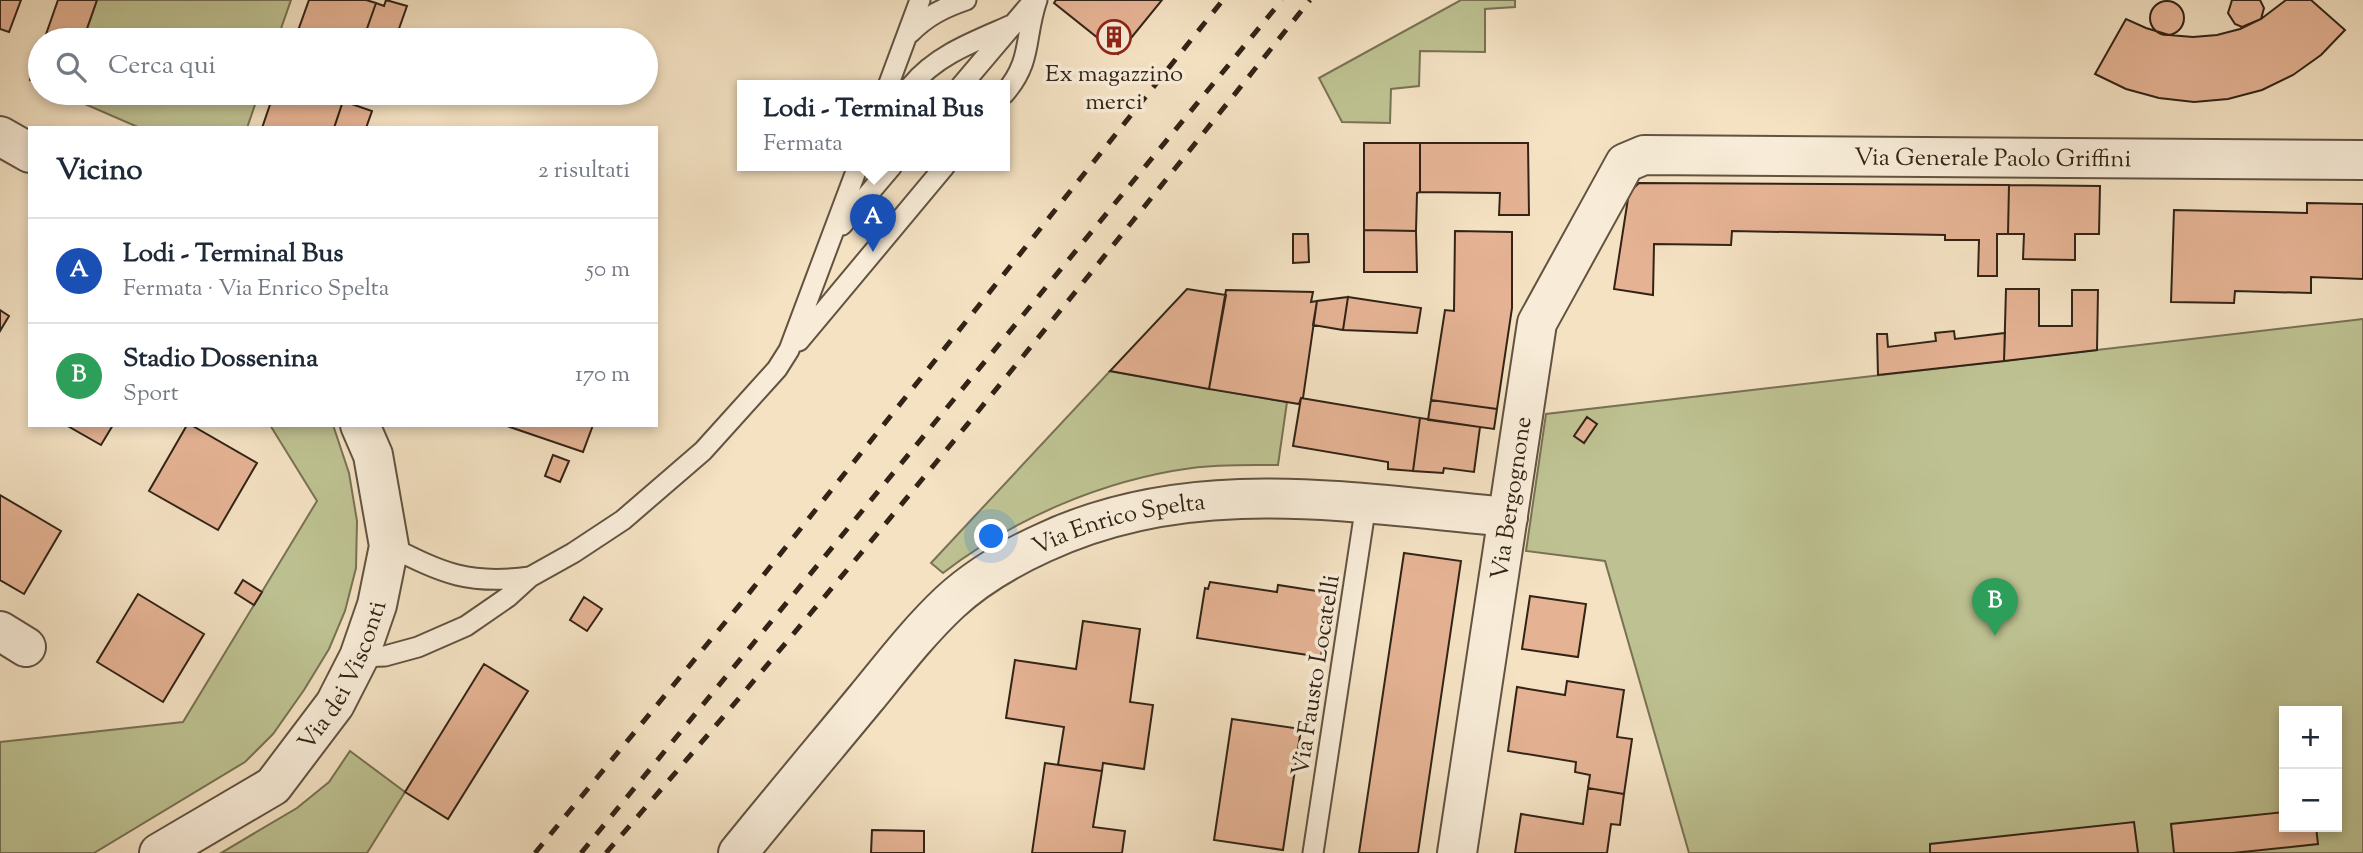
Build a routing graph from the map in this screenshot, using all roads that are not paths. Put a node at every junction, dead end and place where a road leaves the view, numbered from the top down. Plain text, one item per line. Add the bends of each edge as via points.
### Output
1 (920, 0) edge
2 (966, 0) edge
3 (1036, 0) edge
4 (1014, 24) junction
5 (906, 37) junction
6 (890, 80) edge
7 (918, 80) edge
8 (966, 80) edge
9 (1010, 87) edge
10 (0, 136) edge
11 (28, 152) edge
12 (2363, 160) edge
13 (1625, 163) joint
14 (856, 171) edge
15 (888, 171) edge
16 (941, 171) edge
17 (832, 236) junction
18 (776, 369) junction
19 (361, 427) edge
20 (1366, 504) junction
21 (1508, 517) junction
22 (389, 546) junction
23 (530, 577) junction
24 (359, 657) junction
25 (159, 853) edge
26 (738, 853) edge
27 (1313, 853) edge
28 (1457, 853) edge

1 - 5 lane
2 - 5 lane via 923,19
3 - 4 lane
3 - 9 lane via 1022,67
4 - 7 lane via 955,51
4 - 8 lane
5 - 6 lane
10 - 11 street
12 - 13 street, Via Generale Paolo Griffini via 1644,155
13 - 21 street, Via Bergognone via 1537,323
14 - 17 lane
15 - 17 lane
16 - 18 lane
17 - 18 lane via 797,331
18 - 23 lane via 703,451 660,490 623,520
19 - 22 street, Via dei Visconti via 373,454
20 - 21 street, Via Enrico Spelta
20 - 26 street, Via Enrico Spelta via 1241,498 1159,505 1070,530 1027,550 950,602
20 - 27 lane, Via Fausto Locatelli
21 - 28 street, Via Bergognone
22 - 23 lane via 472,579
22 - 24 street, Via dei Visconti via 377,605
23 - 24 lane via 466,626 418,647
24 - 25 street, Via dei Visconti via 335,704 273,786

